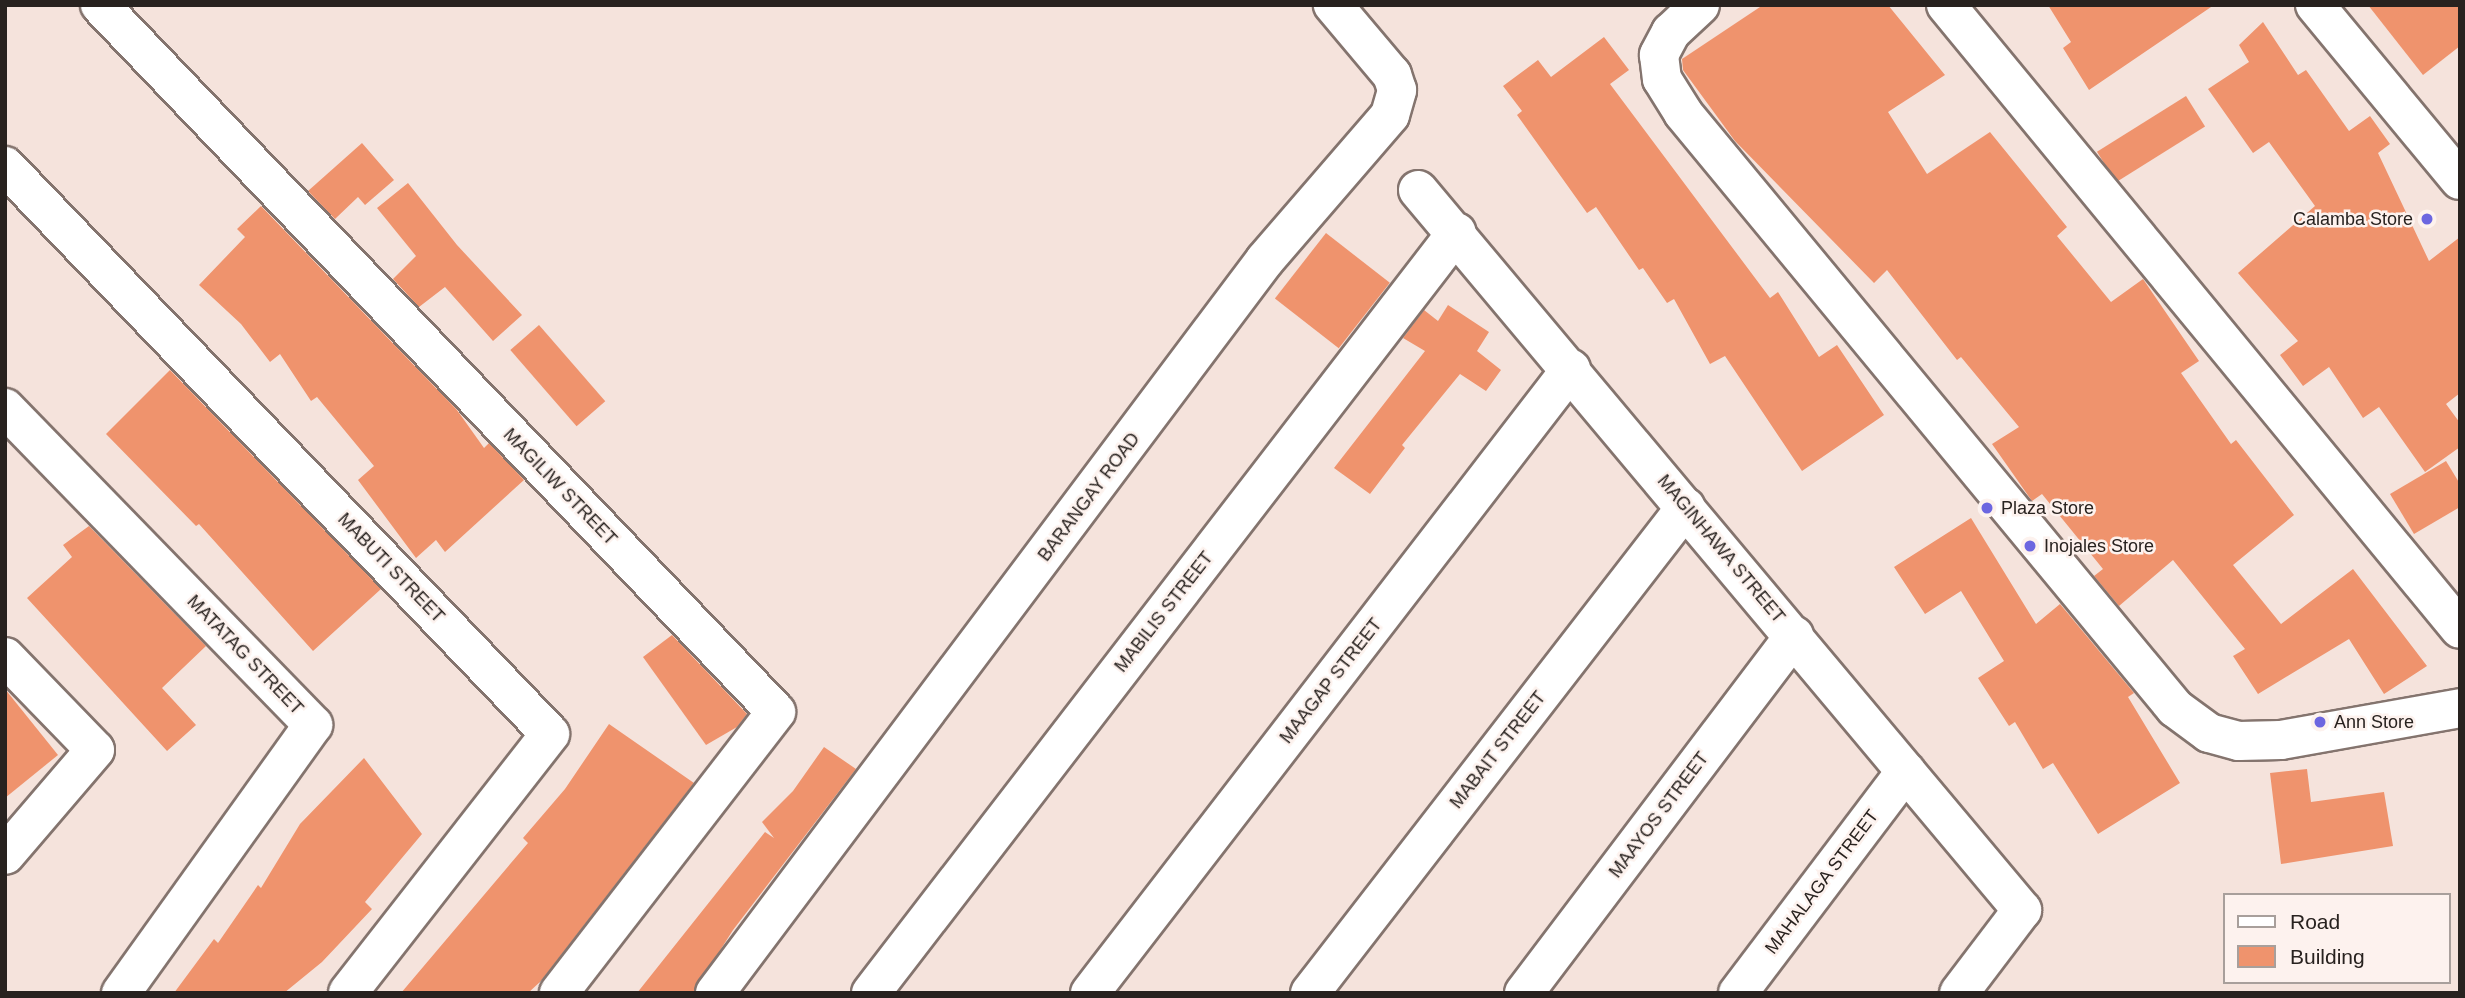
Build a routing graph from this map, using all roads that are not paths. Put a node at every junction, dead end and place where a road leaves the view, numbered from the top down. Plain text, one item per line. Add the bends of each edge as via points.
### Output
1 (100, 5) edge
2 (1333, 5) edge
3 (1700, 5) edge
4 (1947, 5) edge
5 (2315, 5) edge
6 (5, 166) edge
7 (2460, 180) edge
8 (1418, 190) dead end
9 (1457, 232) junction
10 (1571, 369) junction
11 (5, 408) edge
12 (1686, 507) junction
13 (2460, 629) edge
14 (1794, 636) junction
15 (5, 657) edge
16 (2460, 708) edge
17 (1906, 771) junction
18 (5, 855) edge
19 (121, 993) edge
20 (348, 993) edge
21 (559, 993) edge
22 (715, 993) edge
23 (871, 993) edge
24 (1090, 993) edge
25 (1310, 993) edge
26 (1524, 993) edge
27 (1738, 993) edge
28 (1959, 993) edge

1 - 21 street, MAGILIW STREET via 776,712
2 - 22 street, BARANGAY ROAD via 1392,75 1397,90 1390,115 1265,260
3 - 16 street via 1671,32 1659,55 1662,79 1683,113 2175,708 2209,733 2239,741 2281,740
4 - 13 street
5 - 7 street
6 - 20 street, MABUTI STREET via 550,734
8 - 9 street, MAGINHAWA STREET
9 - 10 street, MAGINHAWA STREET
9 - 23 street, MABILIS STREET
10 - 12 street, MAGINHAWA STREET
10 - 24 street, MAAGAP STREET
11 - 19 street, MATATAG STREET via 313,725
12 - 14 street, MAGINHAWA STREET
12 - 25 street, MABAIT STREET
14 - 17 street, MAGINHAWA STREET
14 - 26 street, MAAYOS STREET
15 - 18 street via 95,750
17 - 27 street, MAHALAGA STREET
17 - 28 street, MAGINHAWA STREET via 2022,910

